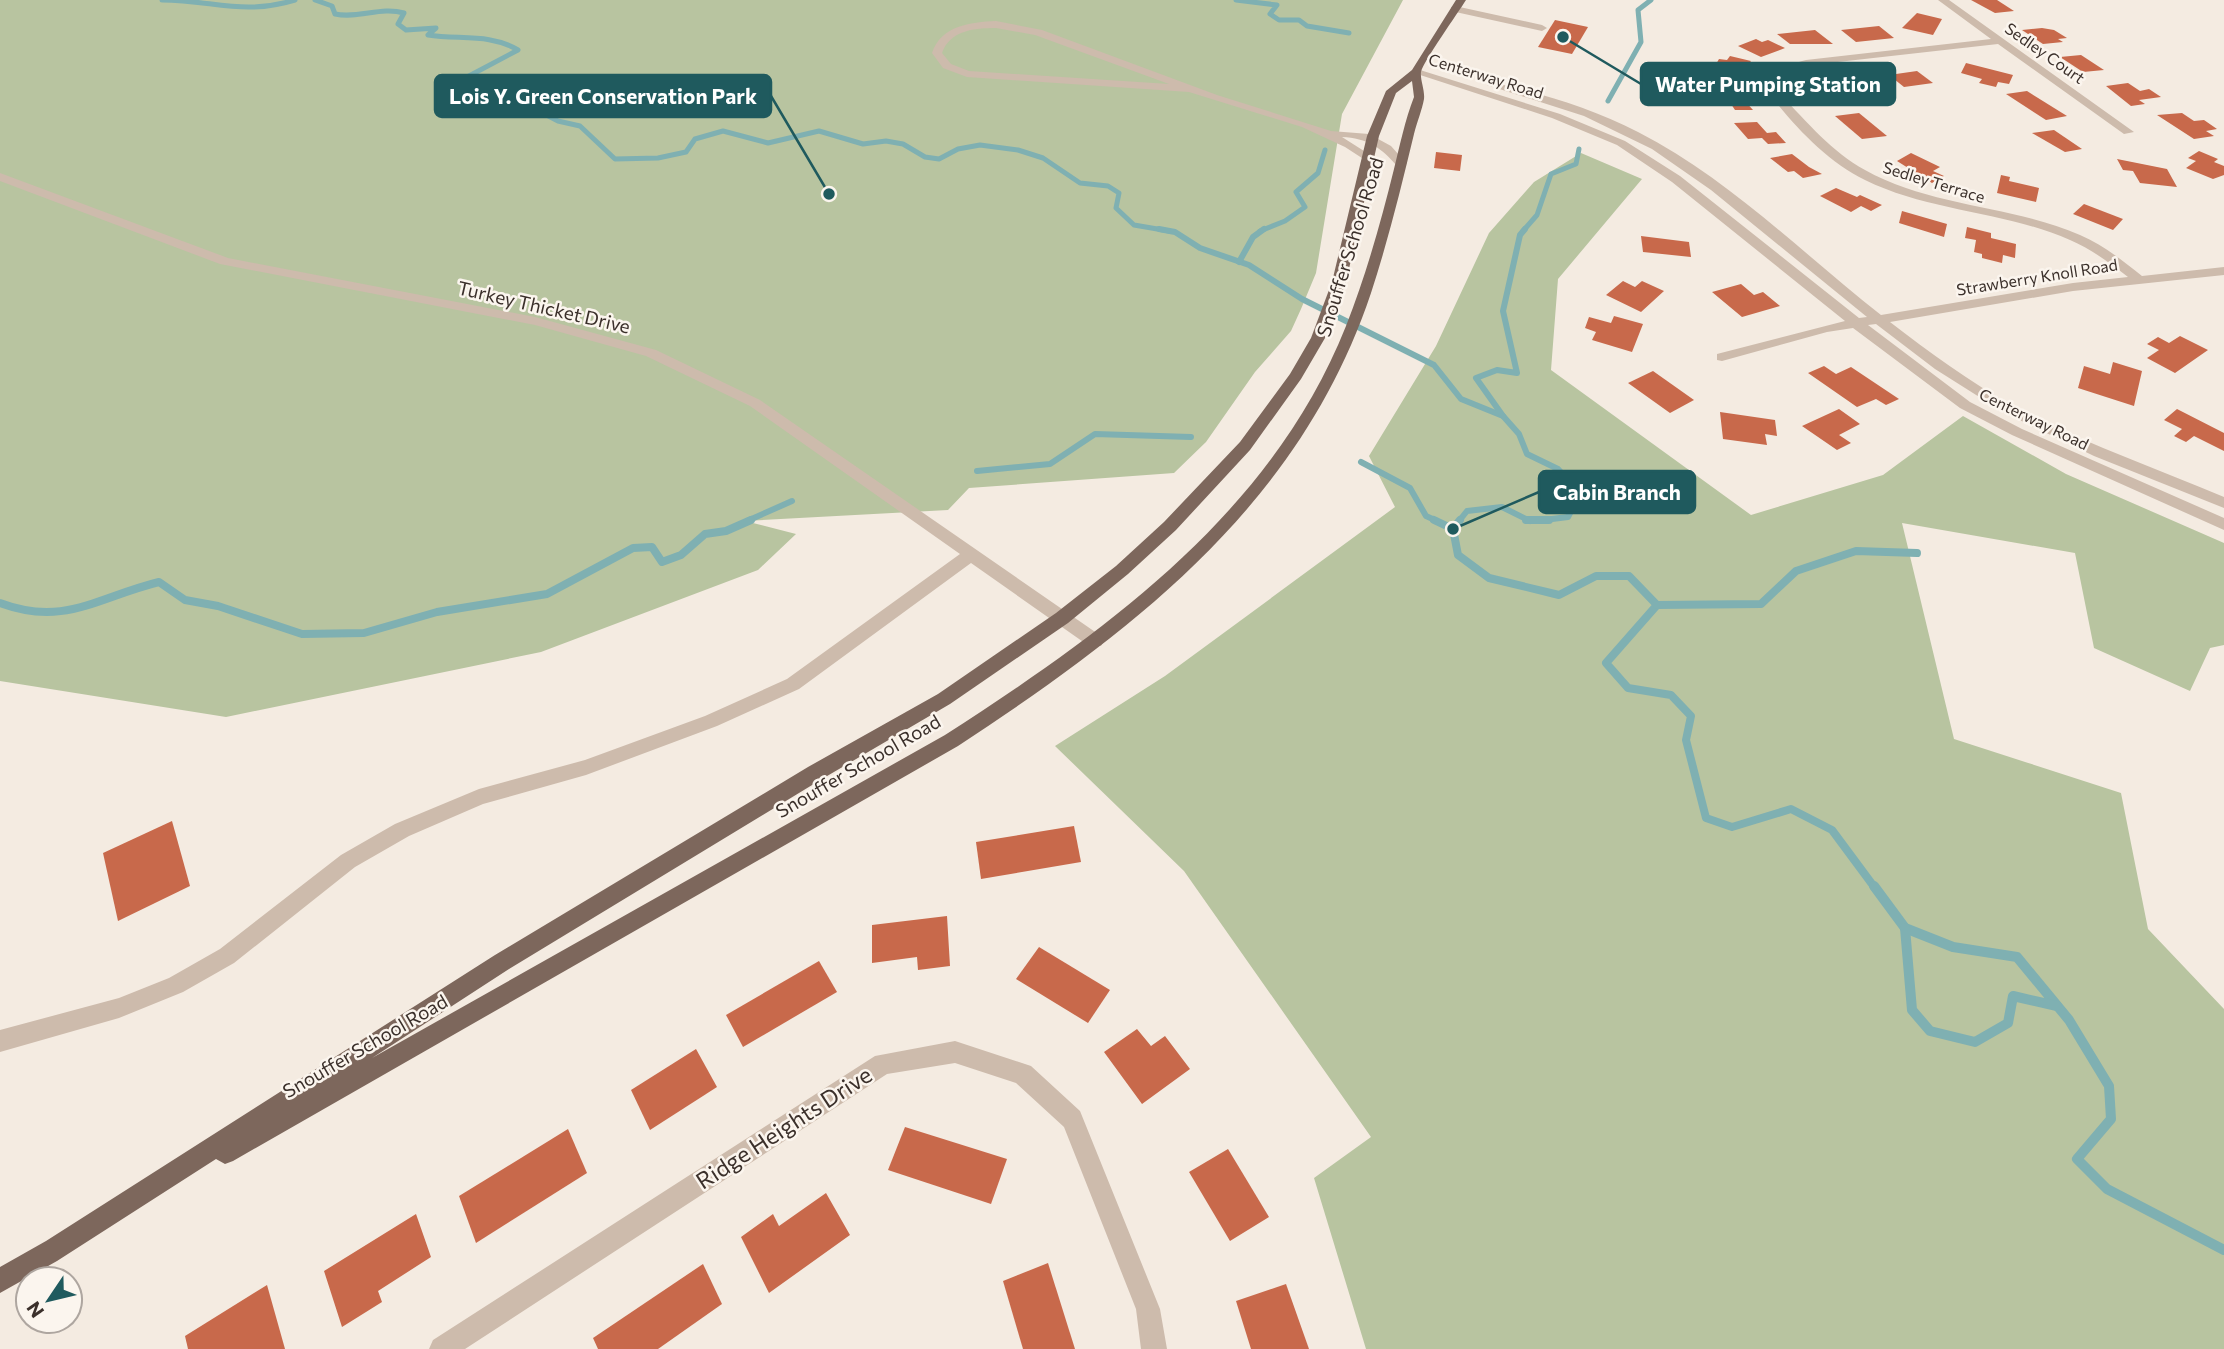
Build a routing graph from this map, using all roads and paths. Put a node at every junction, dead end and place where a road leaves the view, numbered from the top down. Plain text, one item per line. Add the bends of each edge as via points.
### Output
1 (1943, 0) edge
2 (1458, 4) edge
3 (1542, 28) dead end
4 (2000, 41) junction
5 (1416, 72) junction
6 (1192, 89) junction
7 (2129, 132) dead end
8 (1331, 133) junction
9 (1373, 136) junction
10 (1369, 158) junction
11 (1401, 164) junction
12 (0, 177) edge
13 (2224, 271) edge
14 (2138, 279) junction
15 (1880, 319) junction
16 (1856, 323) junction
17 (1722, 356) dead end
18 (2224, 503) edge
19 (2224, 524) edge
20 (970, 555) junction
21 (1062, 618) junction
22 (1095, 641) junction
23 (0, 1041) edge
24 (49, 1253) junction
25 (0, 1281) edge
26 (442, 1349) edge
27 (1154, 1349) edge

1 - 4 street, Sedley Court
2 - 3 street
2 - 5 main road, Snouffer School Road
4 - 7 street, Sedley Court
4 - 14 street, Sedley Terrace via 1810,62 1792,66 1773,86 1776,96 1833,155 1870,178 1937,201 2067,234 2103,251
5 - 9 main road, Snouffer School Road via 1391,91
5 - 11 main road, Snouffer School Road via 1419,97
5 - 15 street, Centerway Road via 1532,94 1626,131 1676,160
5 - 16 street, Centerway Road via 1556,116 1621,143 1676,179
6 - 6 street via 1007,25 966,28 945,38 937,53 947,65 967,74
6 - 8 street
8 - 9 street
8 - 10 street
9 - 10 main road, Snouffer School Road
9 - 11 street via 1390,148
10 - 21 main road, Snouffer School Road via 1339,282 1318,338 1278,403 1170,526
11 - 22 main road, Snouffer School Road via 1365,297 1342,355 1294,441 1231,519 1170,579
12 - 20 street, Turkey Thicket Drive via 225,261 535,321 651,353 755,403
13 - 14 street, Strawberry Knoll Road
14 - 15 street, Strawberry Knoll Road
15 - 16 street, Strawberry Knoll Road
15 - 18 street, Centerway Road via 1979,392 2041,424
16 - 17 street, Strawberry Knoll Road
16 - 19 street, Centerway Road via 1965,405
20 - 21 street, Turkey Thicket Drive
20 - 23 street via 793,684 711,721 586,767 479,797 402,830 348,862 227,956 176,985 119,1008
21 - 22 street, Turkey Thicket Drive
21 - 24 main road, Snouffer School Road via 944,699 502,962
22 - 24 main road, Snouffer School Road via 968,730 873,786
24 - 25 main road, Snouffer School Road
26 - 27 street, Ridge Heights Drive via 883,1064 955,1052 1023,1074 1072,1119 1148,1309

